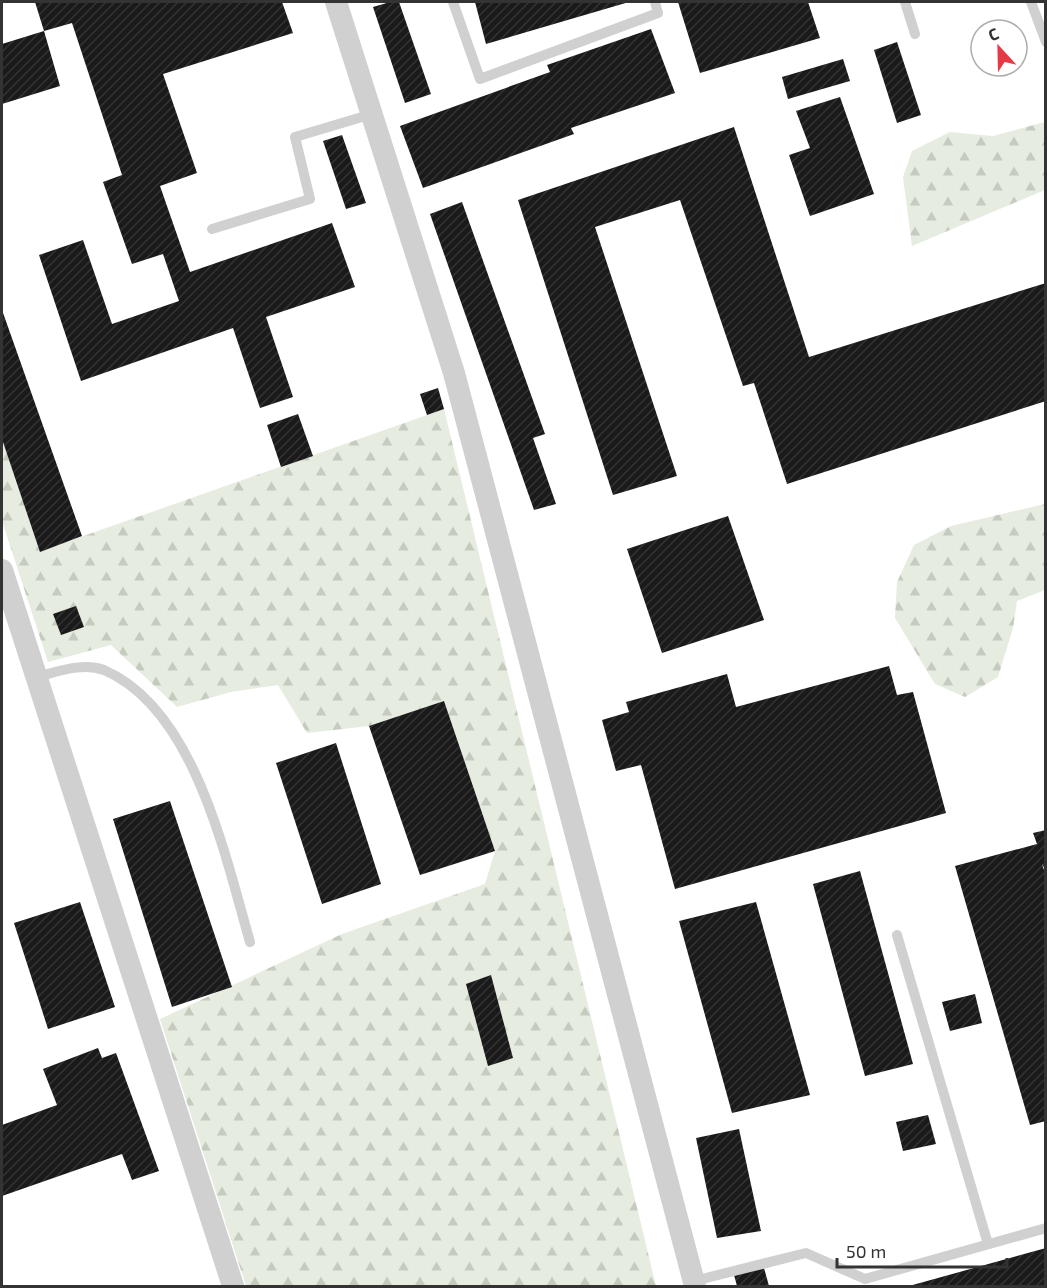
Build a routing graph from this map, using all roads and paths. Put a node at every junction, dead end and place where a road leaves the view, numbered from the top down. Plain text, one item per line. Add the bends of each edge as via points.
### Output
1 (336, 2) edge
2 (453, 2) edge
3 (655, 2) edge
4 (905, 2) edge
5 (1031, 2) edge
6 (915, 33) dead end
7 (1046, 42) edge
8 (372, 114) junction
9 (212, 229) dead end
10 (2, 570) edge
11 (36, 677) junction
12 (897, 935) dead end
13 (250, 942) dead end
14 (1046, 1228) edge
15 (988, 1244) junction
16 (695, 1284) edge
17 (233, 1287) edge

1 - 8 street
2 - 3 lane via 480,79 657,13
4 - 6 lane
5 - 7 lane
8 - 9 lane via 295,136 310,199
8 - 16 street via 454,373
10 - 11 street
11 - 13 lane via 77,667 102,670 134,689 163,719 208,800
11 - 17 street
12 - 15 lane
14 - 15 lane
15 - 16 lane via 865,1278 806,1253

